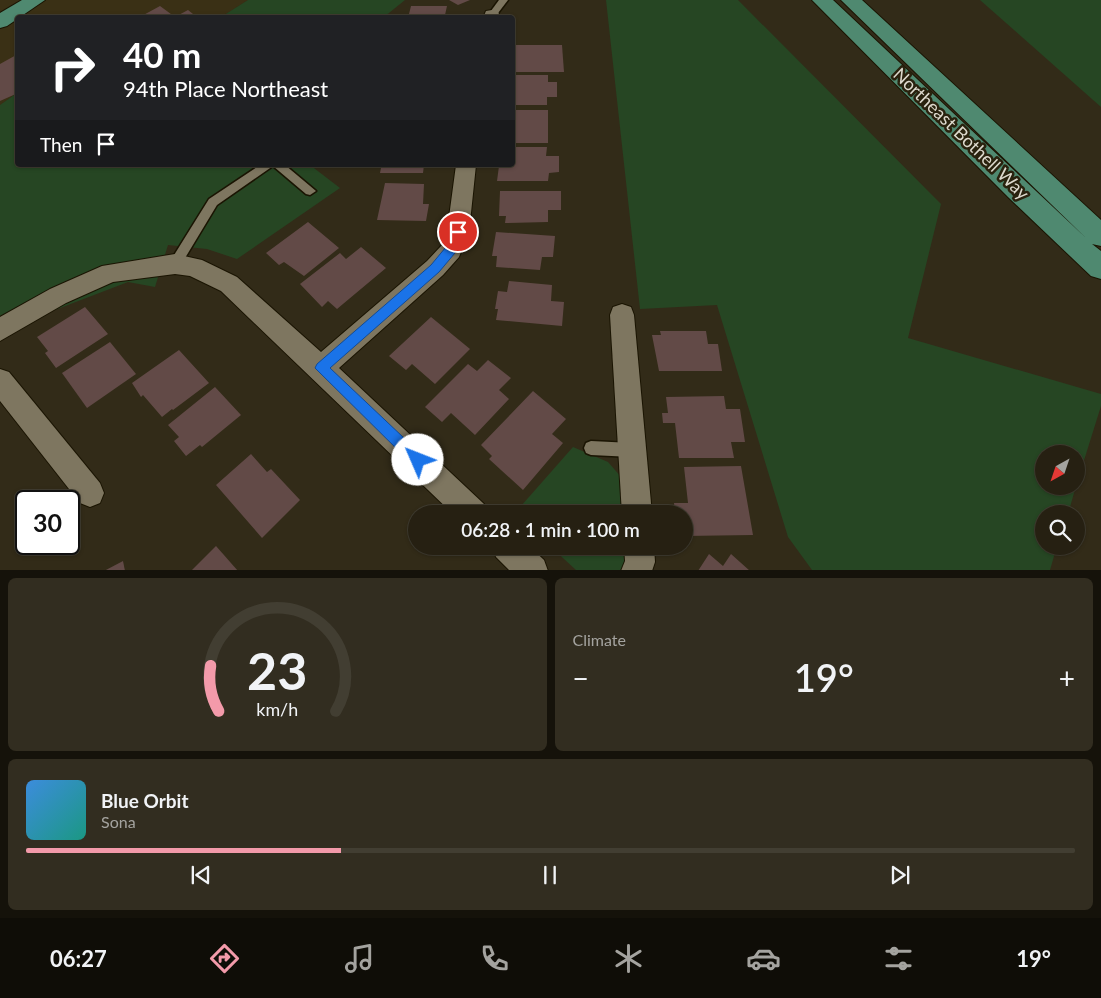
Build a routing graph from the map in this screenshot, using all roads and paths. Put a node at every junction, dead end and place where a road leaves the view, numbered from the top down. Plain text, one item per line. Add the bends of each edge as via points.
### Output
1 (35, 0) edge
2 (504, 0) edge
3 (822, 0) edge
4 (846, 9) edge
5 (492, 15) edge
6 (0, 22) edge
7 (265, 167) edge
8 (280, 167) edge
9 (466, 167) edge
10 (310, 191) dead end
11 (1101, 236) edge
12 (175, 264) junction
13 (1101, 268) edge
14 (622, 316) dead end
15 (0, 330) edge
16 (321, 368) junction
17 (0, 381) edge
18 (591, 448) dead end
19 (632, 450) junction
20 (90, 493) dead end
21 (465, 505) edge
22 (636, 505) edge
23 (517, 555) edge
24 (640, 555) edge
25 (532, 570) edge
26 (636, 570) edge

1 - 6 main road
2 - 5 lane
3 - 4 main road, Northeast Bothell Way
4 - 11 main road, Northeast Bothell Way via 938,82
4 - 13 main road, Northeast Bothell Way via 1017,190
7 - 12 lane via 213,202
8 - 10 lane
9 - 16 street via 458,232 451,250 435,268
12 - 15 street via 110,273 58,296
12 - 16 street via 194,267 229,284
14 - 19 street
16 - 21 street
17 - 20 street
18 - 19 lane
19 - 22 street
23 - 25 street
24 - 26 street

